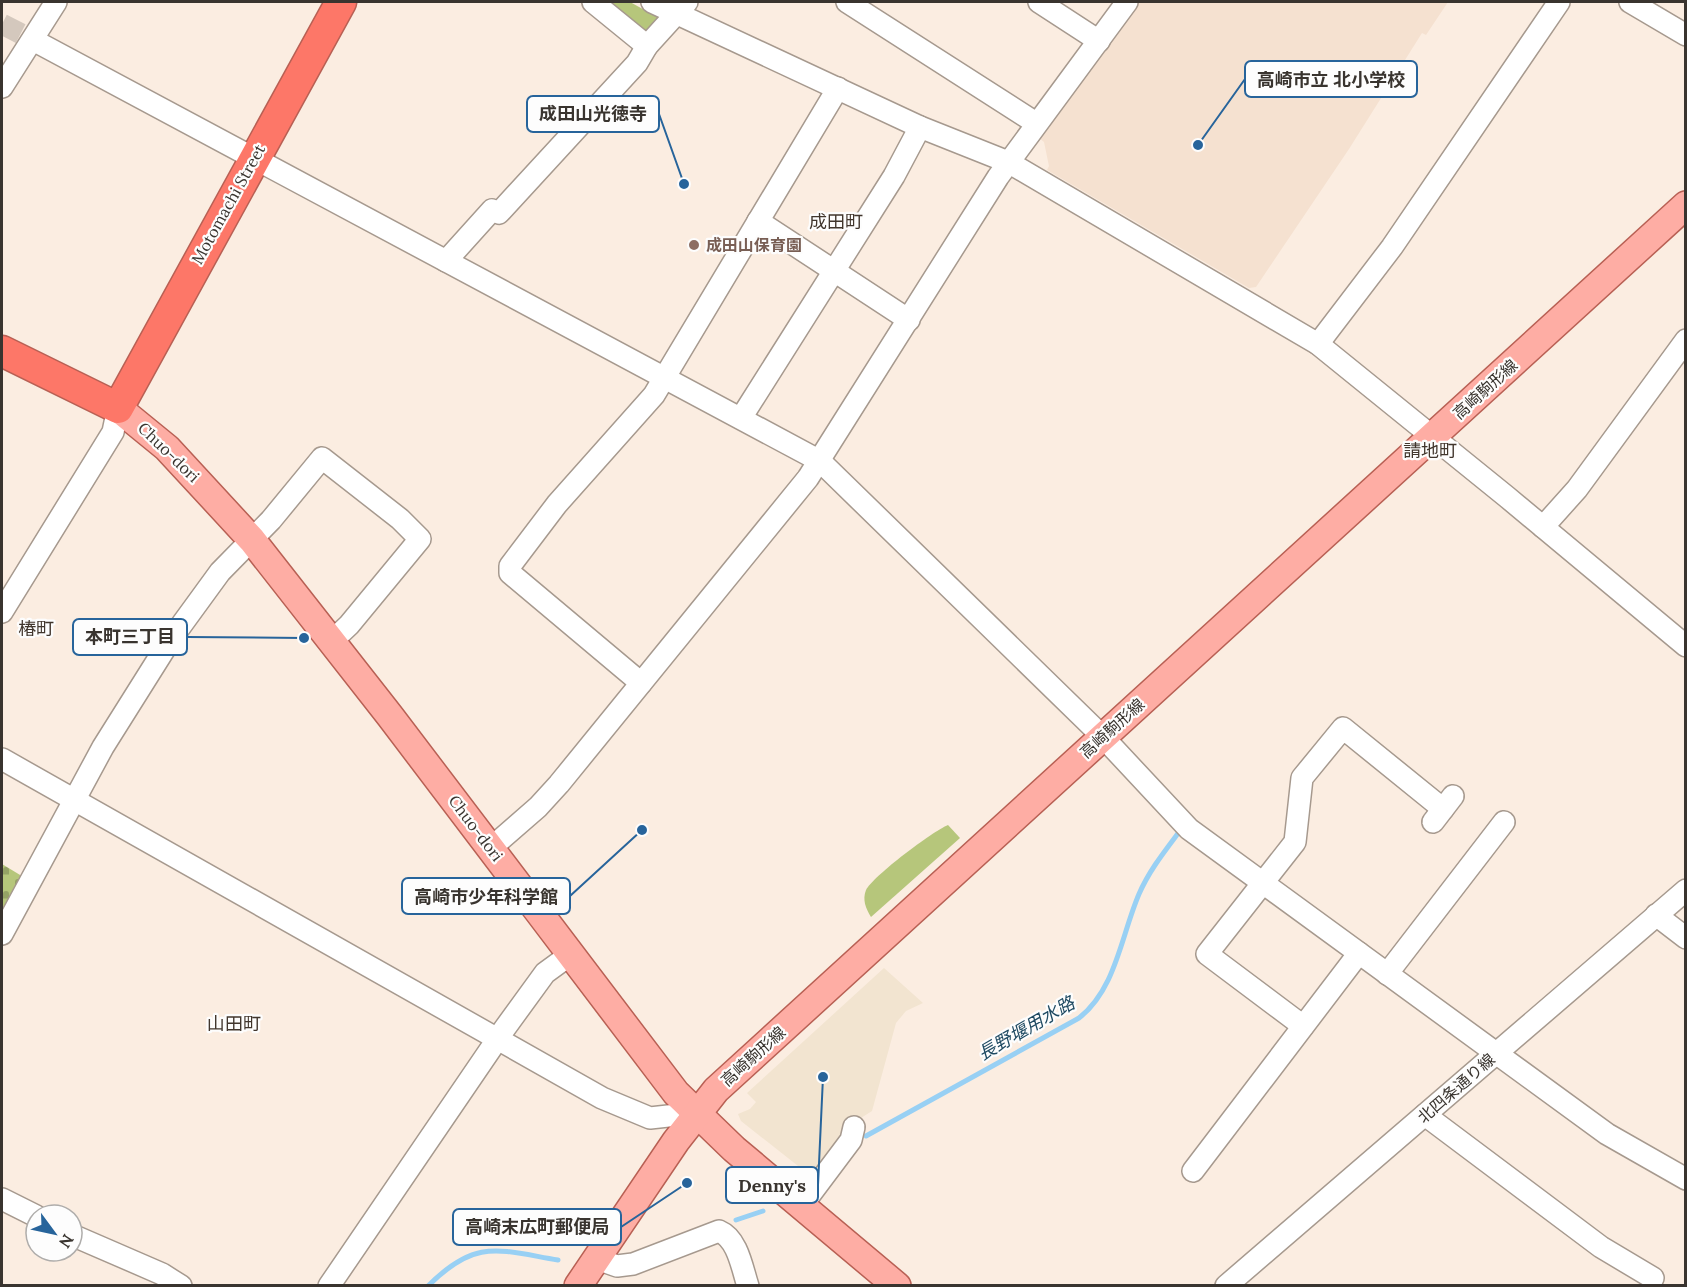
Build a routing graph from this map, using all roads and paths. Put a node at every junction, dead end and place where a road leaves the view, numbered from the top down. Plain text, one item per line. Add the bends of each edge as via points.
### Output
1 (56, 2) edge
2 (341, 2) edge
3 (593, 2) edge
4 (652, 2) edge
5 (847, 2) edge
6 (1039, 2) edge
7 (1127, 2) edge
8 (1559, 2) edge
9 (1630, 2) edge
10 (682, 8) edge
11 (1686, 34) edge
12 (33, 40) junction
13 (1098, 41) junction
14 (647, 46) junction
15 (2, 87) edge
16 (838, 88) junction
17 (1036, 123) junction
18 (920, 127) junction
19 (254, 157) junction
20 (1008, 162) junction
21 (1686, 205) edge
22 (758, 221) junction
23 (446, 261) junction
24 (834, 271) junction
25 (909, 320) junction
26 (1686, 340) edge
27 (1318, 344) junction
28 (2, 351) edge
29 (665, 378) junction
30 (118, 408) junction
31 (741, 418) junction
32 (1432, 438) junction
33 (820, 461) junction
34 (1542, 527) junction
35 (252, 540) junction
36 (2, 612) edge
37 (332, 641) junction
38 (1686, 646) edge
39 (641, 682) junction
40 (1103, 737) junction
41 (2, 759) edge
42 (74, 800) junction
43 (1443, 809) dead end
44 (1504, 822) dead end
45 (491, 848) junction
46 (1263, 883) junction
47 (1686, 890) edge
48 (1656, 915) junction
49 (2, 934) edge
50 (1686, 938) edge
51 (1359, 953) junction
52 (571, 954) junction
53 (1387, 974) junction
54 (1303, 1026) junction
55 (498, 1038) junction
56 (1495, 1053) junction
57 (695, 1113) junction
58 (1425, 1115) junction
59 (854, 1128) dead end
60 (1193, 1171) dead end
61 (1686, 1179) edge
62 (2, 1199) edge
63 (803, 1204) junction
64 (24, 1210) edge
65 (84, 1240) edge
66 (597, 1258) junction
67 (1653, 1278) dead end
68 (181, 1286) edge
69 (329, 1286) edge
70 (578, 1286) edge
71 (748, 1286) edge
72 (897, 1286) edge
73 (1226, 1286) edge

1 - 12 street
2 - 19 highway, Motomachi Street
3 - 14 street
4 - 10 street
5 - 17 street
6 - 13 street
7 - 13 street
8 - 27 street via 1392,247
9 - 11 street
10 - 14 street
10 - 16 street
12 - 15 street
12 - 19 street
13 - 17 street
14 - 23 street via 637,63 535,175 499,213 492,210
16 - 18 street
16 - 22 street
17 - 20 street
18 - 20 street
18 - 24 street
19 - 23 street
19 - 30 highway, Motomachi Street
20 - 25 street
20 - 27 street
21 - 32 main road, 高崎駒形線
22 - 24 street
22 - 29 street
23 - 29 street
24 - 25 street
24 - 31 street
25 - 33 street
26 - 34 street via 1577,489
27 - 32 street
28 - 30 highway
29 - 31 street
29 - 39 street via 605,453 557,504 510,566 510,573
30 - 35 main road, Chuo-dori via 175,455
30 - 36 street via 115,428
31 - 33 street
32 - 34 street
32 - 40 main road, 高崎駒形線
33 - 39 street
33 - 40 street
34 - 38 street
35 - 37 main road, Chuo-dori
35 - 37 street via 322,458 417,534 420,539
35 - 42 street via 220,572 168,642
37 - 45 main road, Chuo-dori
39 - 45 street via 538,807
40 - 46 street via 1189,829
40 - 57 main road, 高崎駒形線
41 - 42 street
42 - 49 street
42 - 55 street
43 - 46 street via 1403,766 1343,728 1309,782 1295,842
44 - 53 street
45 - 52 main road, Chuo-dori
46 - 51 street
46 - 54 street via 1207,954
47 - 48 street, 北四条通り線
48 - 50 street
48 - 56 street, 北四条通り線
51 - 53 street
51 - 54 street
52 - 55 street via 545,973
52 - 57 main road, Chuo-dori via 669,1085
53 - 56 street
54 - 60 street
55 - 57 street via 602,1098 650,1118
55 - 69 street
56 - 58 street, 北四条通り線
56 - 61 street via 1607,1134
57 - 63 main road, Chuo-dori
57 - 66 main road, 高崎駒形線
58 - 67 street via 1601,1247
58 - 73 street, 北四条通り線
59 - 63 street via 851,1140
62 - 64 street
63 - 72 main road, Chuo-dori
65 - 68 street
66 - 70 main road, 高崎駒形線
66 - 71 street via 617,1266 633,1264 719,1231 730,1238

